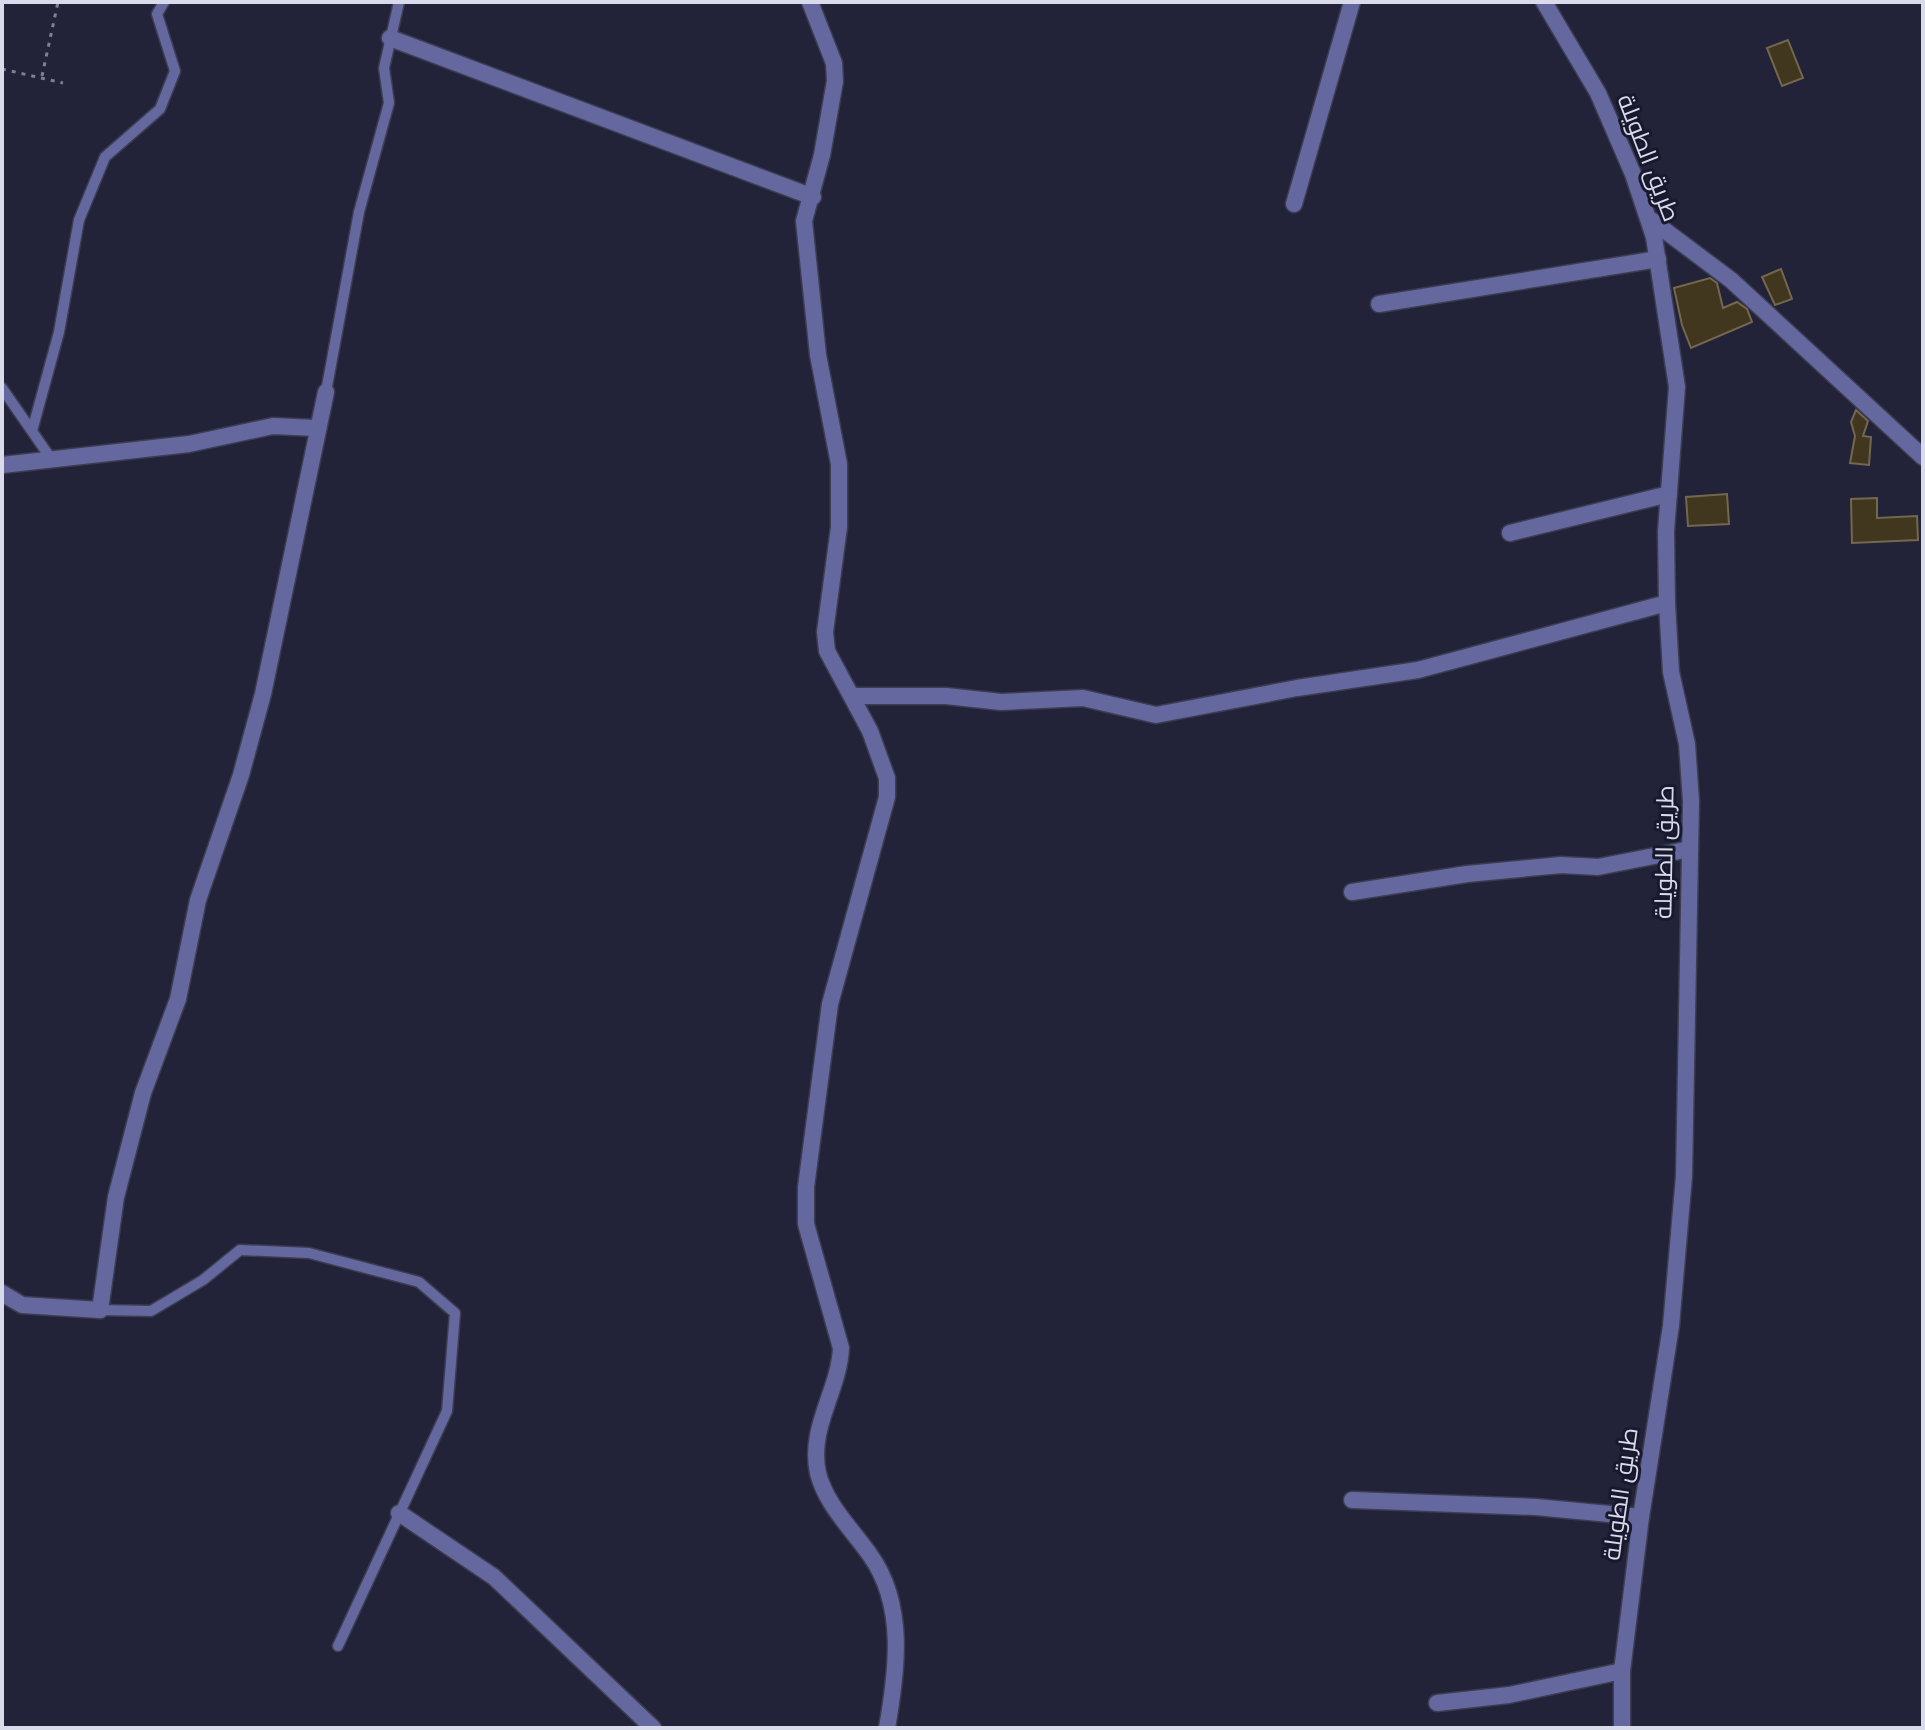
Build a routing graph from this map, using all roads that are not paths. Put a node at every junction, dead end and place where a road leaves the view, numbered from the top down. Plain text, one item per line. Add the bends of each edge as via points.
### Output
1 (164, 2) edge
2 (399, 2) edge
3 (810, 2) edge
4 (1352, 2) edge
5 (1544, 2) edge
6 (390, 38) junction
7 (813, 197) junction
8 (1294, 204) dead end
9 (1651, 220) junction
10 (1658, 259) junction
11 (1379, 304) dead end
12 (2, 388) edge
13 (326, 392) joint
14 (316, 428) junction
15 (32, 431) junction
16 (1923, 457) edge
17 (52, 460) junction
18 (2, 465) edge
19 (1669, 494) junction
20 (1510, 533) dead end
21 (1667, 603) junction
22 (852, 696) junction
23 (1690, 849) junction
24 (1352, 892) dead end
25 (2, 1293) edge
26 (100, 1310) junction
27 (1352, 1500) dead end
28 (399, 1513) junction
29 (1641, 1517) junction
30 (338, 1646) dead end
31 (1622, 1671) junction
32 (1437, 1703) dead end
33 (653, 1728) edge
34 (887, 1728) edge
35 (1622, 1728) edge

1 - 15 lane via 157,14 175,71 160,109 105,157 79,220 59,332
2 - 6 lane
3 - 7 street via 834,63 835,81
4 - 8 street
5 - 9 street, طريق الطويلة via 1598,93
6 - 7 street
6 - 13 lane via 384,68 389,103 359,212
7 - 22 street via 804,221 807,261 839,464 839,527 825,632 827,651
9 - 10 street, طريق الطويلة
9 - 16 street via 1731,280
10 - 11 street
10 - 19 street, طريق الطويلة via 1677,387
12 - 15 lane
13 - 14 street
14 - 17 street via 273,426 189,444
14 - 26 street via 263,694 198,900 178,999 139,1108 116,1197
15 - 17 lane
17 - 18 street
19 - 20 street
19 - 21 street, طريق الطويلة
21 - 22 street via 1418,670 1156,715 1083,698 1001,702
21 - 23 street, طريق الطويلة via 1671,672 1690,764
22 - 34 street via 882,761 887,797 830,1004 806,1187 806,1224 841,1348 840,1367 816,1438 817,1469 823,1489 873,1559 891,1599 896,1648
23 - 24 street via 1598,867 1467,874
23 - 29 street, طريق الطويلة via 1684,1176 1671,1326
25 - 26 street via 22,1305
26 - 28 lane via 151,1311 240,1250 309,1253 419,1282 455,1313 447,1411
27 - 29 street
28 - 30 lane
28 - 33 street via 494,1577
29 - 31 street, طريق الطويلة
31 - 32 street via 1509,1695
31 - 35 street, طريق الطويلة

